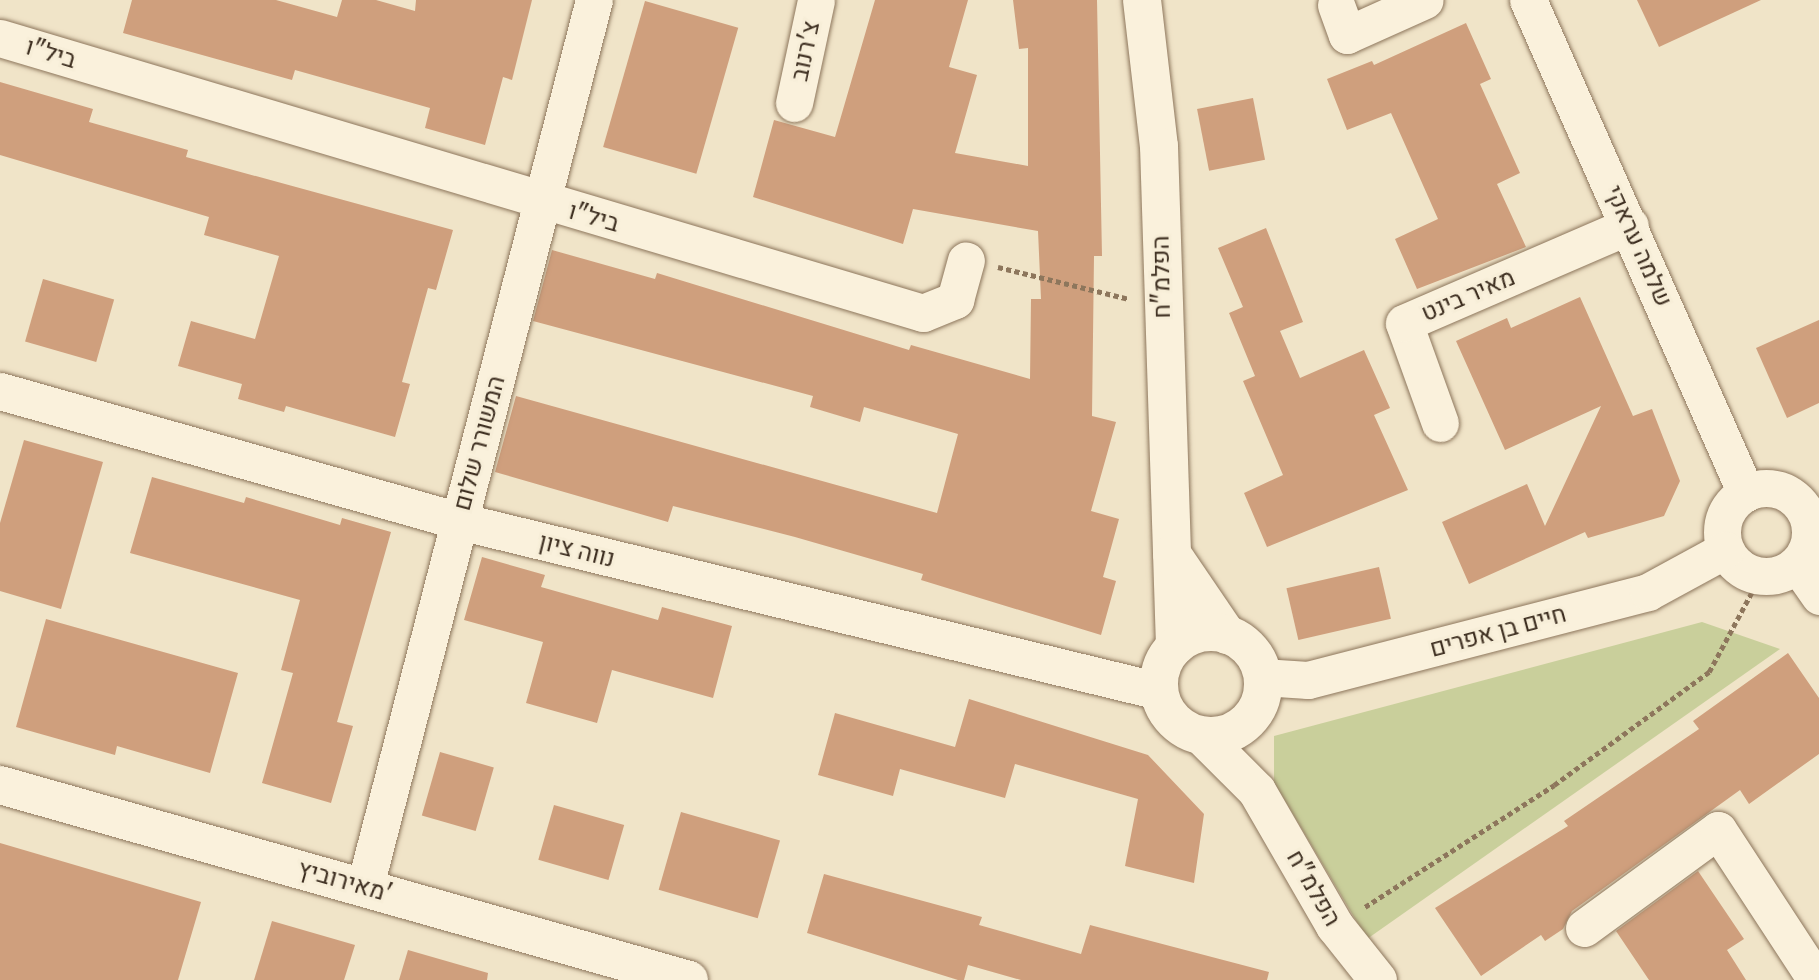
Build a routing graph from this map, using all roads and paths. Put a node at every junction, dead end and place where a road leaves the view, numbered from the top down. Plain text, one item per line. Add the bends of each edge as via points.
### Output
1 (594, 0) edge
2 (816, 0) edge
3 (1142, 0) edge
4 (1425, 0) edge
5 (1528, 0) edge
6 (1336, 5) dead end
7 (0, 38) edge
8 (794, 103) dead end
9 (542, 202) junction
10 (1630, 225) junction
11 (967, 260) joint
12 (1161, 307) junction
13 (0, 391) edge
14 (1440, 424) dead end
15 (1746, 493) junction
16 (1812, 509) edge
17 (459, 521) junction
18 (1725, 550) junction
19 (1172, 554) junction
20 (1797, 564) junction
21 (1760, 577) junction
22 (1819, 596) edge
23 (1227, 635) junction
24 (1175, 647) junction
25 (1262, 677) junction
26 (1159, 691) junction
27 (1249, 720) junction
28 (1202, 736) junction
29 (0, 785) edge
30 (1257, 791) junction
31 (365, 886) junction
32 (1335, 926) junction
33 (1584, 928) dead end
34 (1815, 971) edge
35 (688, 980) edge
36 (1378, 980) edge

1 - 9 street, המשורר שלום
2 - 8 street, צ'רנוב
3 - 12 street, הפלמ"ח via 1159,146
4 - 6 street via 1347,35
5 - 10 street, שלמה עראקי
7 - 9 street, ביל"ו
9 - 11 street, ביל"ו via 923,313 955,300
9 - 17 street, המשורר שלום
10 - 14 street, מאיר בינט via 1404,323
10 - 15 street, שלמה עראקי
11 - 12 path
12 - 19 street, הפלמ"ח
13 - 17 street, נווה ציון
15 - 16 street via 1759,488 1786,493
15 - 18 street via 1723,524
16 - 20 street via 1810,540
17 - 26 street, נווה ציון
17 - 31 street, המשורר שלום
18 - 21 street via 1740,567
18 - 25 street, חיים בן אפרים via 1648,592 1308,680
19 - 23 street
19 - 24 street, הפלמ"ח
20 - 21 street
20 - 22 street
21 - 32 path via 1709,672 1555,785
23 - 24 street via 1199,633
23 - 25 street via 1251,651
24 - 26 street, הפלמ"ח via 1165,660
25 - 27 street, הפלמ"ח via 1258,708
26 - 28 street, הפלמ"ח via 1173,720
27 - 28 street via 1235,731
27 - 30 street, הפלמ"ח
28 - 30 street, הפלמ"ח
29 - 31 street, מאירוביץ'
30 - 32 street, הפלמ"ח
31 - 35 street, מאירוביץ'
32 - 36 street, הפלמ"ח
33 - 34 street via 1718,830

